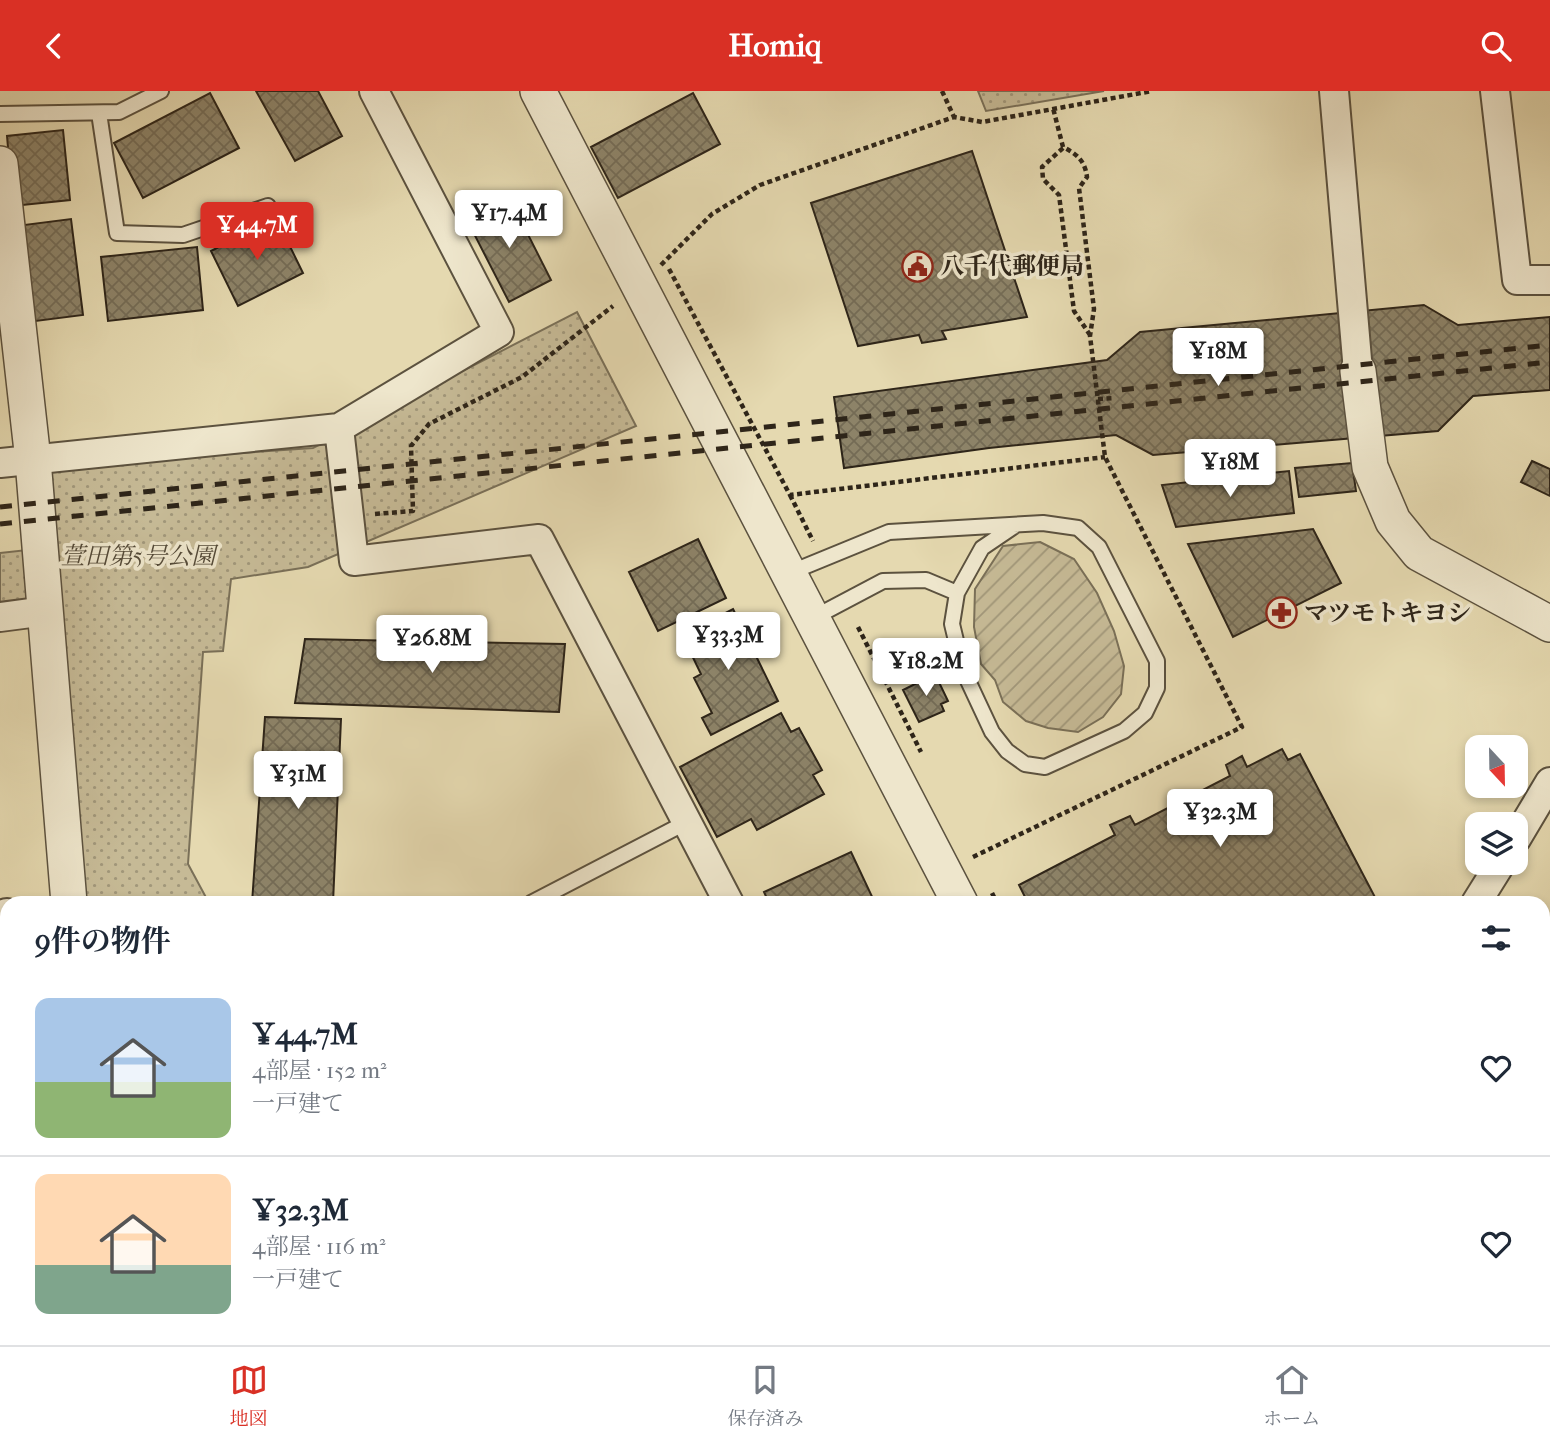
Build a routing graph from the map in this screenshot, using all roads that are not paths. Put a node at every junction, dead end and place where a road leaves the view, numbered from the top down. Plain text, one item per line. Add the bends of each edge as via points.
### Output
1 (161, 91) edge
2 (374, 91) edge
3 (538, 91) edge
4 (1334, 91) edge
5 (1495, 91) edge
6 (99, 113) junction
7 (0, 114) edge
8 (0, 164) edge
9 (268, 206) dead end
10 (6, 276) edge
11 (1550, 280) edge
12 (1358, 371) joint
13 (340, 428) junction
14 (17, 461) edge
15 (1018, 524) junction
16 (788, 574) junction
17 (957, 593) junction
18 (46, 611) junction
19 (0, 617) edge
20 (811, 619) junction
21 (1550, 624) edge
22 (1550, 782) edge
23 (1528, 819) edge
24 (687, 822) junction
25 (1494, 875) edge
26 (62, 896) edge
27 (544, 896) edge
28 (725, 896) edge
29 (956, 896) edge
30 (1480, 896) edge

1 - 6 lane via 119,112
2 - 13 street via 499,332
3 - 16 street
4 - 12 street
5 - 11 street via 1517,280
6 - 7 lane
6 - 9 lane via 117,233 183,235
8 - 10 street
10 - 14 street
12 - 21 street via 1370,467 1393,521 1419,553
13 - 14 street
13 - 24 street via 354,561 539,539
14 - 18 street
15 - 16 lane via 889,532
15 - 17 lane via 982,548
15 - 17 lane via 1078,528 1099,547 1157,661 1157,688 1145,713 1124,731 1045,767 1025,764 992,732 963,670 952,624
16 - 20 street
17 - 20 lane via 926,580 883,581
18 - 19 street
18 - 26 street
20 - 29 street
22 - 23 street
24 - 27 lane
24 - 28 street
25 - 30 street

